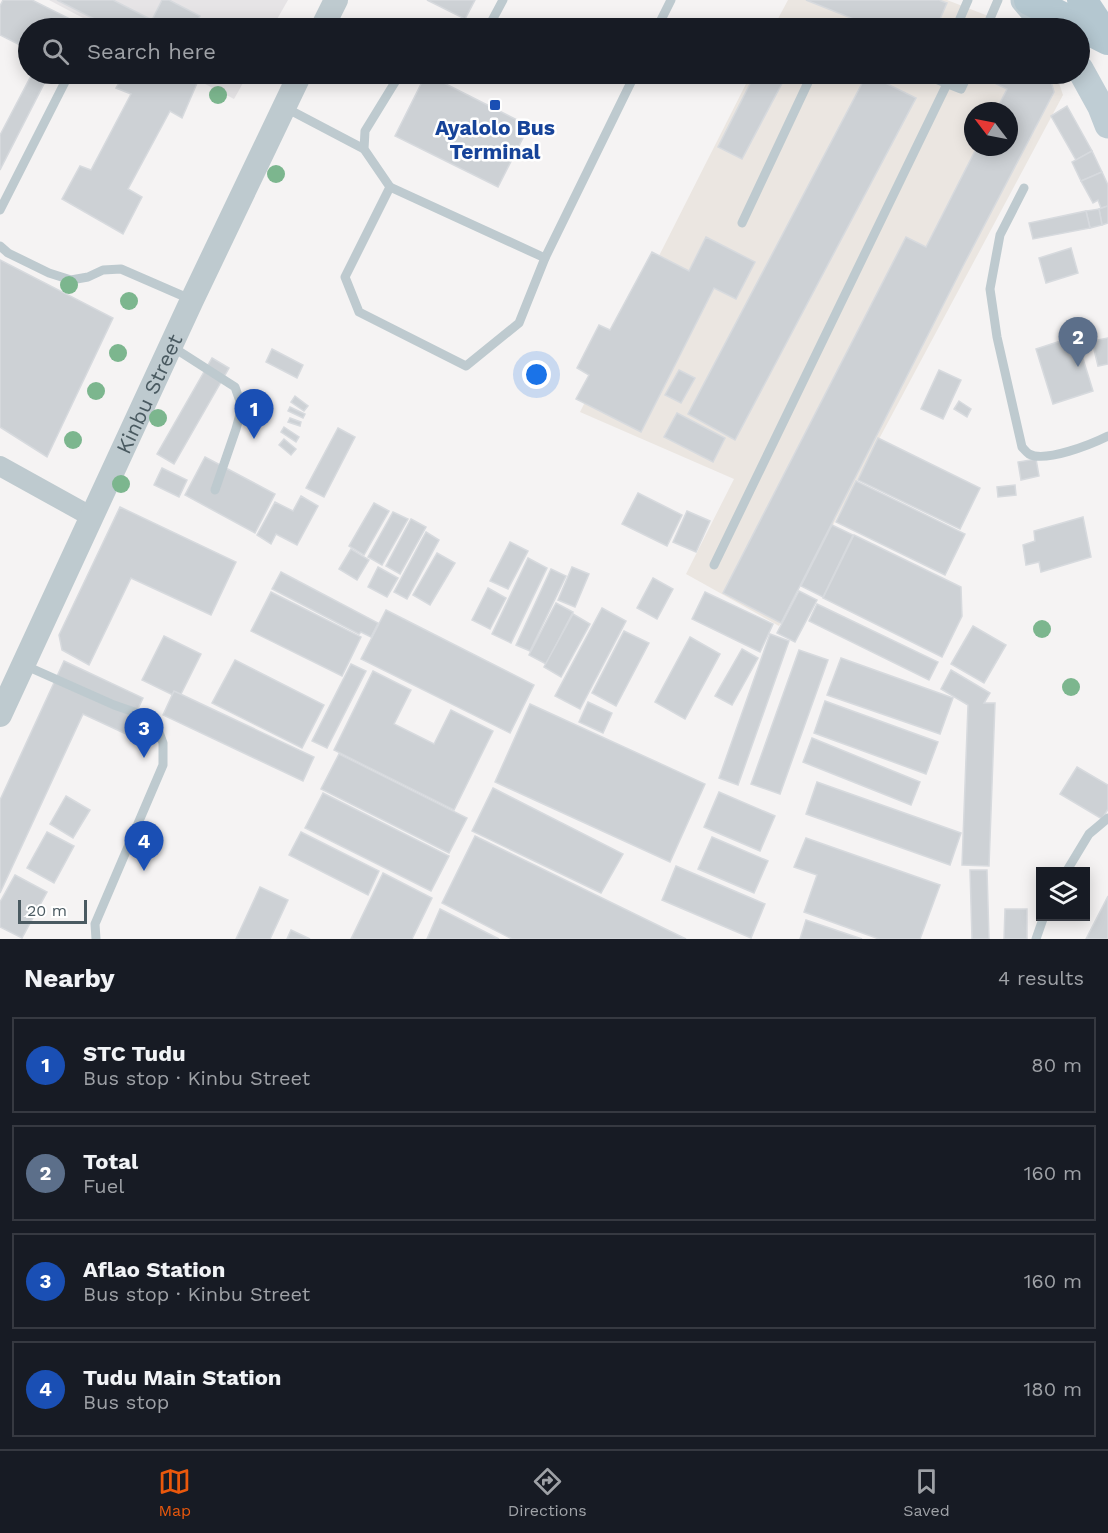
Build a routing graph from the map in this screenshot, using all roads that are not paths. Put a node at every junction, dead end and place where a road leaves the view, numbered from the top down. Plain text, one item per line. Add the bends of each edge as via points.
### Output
1 (336, 0) edge
2 (503, 0) edge
3 (671, 0) edge
4 (968, 0) edge
5 (998, 0) edge
6 (1026, 0) edge
7 (1082, 0) edge
8 (327, 18) edge
9 (493, 18) edge
10 (662, 18) edge
11 (960, 18) edge
12 (990, 18) edge
13 (1040, 18) edge
14 (1064, 18) edge
15 (1090, 30) edge
16 (1108, 39) edge
17 (64, 84) edge
18 (295, 84) edge
19 (394, 84) edge
20 (630, 84) edge
21 (807, 84) edge
22 (948, 84) joint
23 (964, 84) edge
24 (1088, 84) edge
25 (284, 107) junction
26 (1108, 125) edge
27 (364, 149) junction
28 (390, 187) junction
29 (1024, 188) dead end
30 (0, 210) edge
31 (742, 223) dead end
32 (0, 246) edge
33 (545, 258) junction
34 (192, 300) junction
35 (171, 346) junction
36 (1108, 436) edge
37 (0, 466) edge
38 (215, 490) dead end
39 (92, 517) junction
40 (714, 565) dead end
41 (24, 665) junction
42 (0, 715) edge
43 (1108, 818) edge
44 (1069, 867) edge
45 (1042, 921) edge
46 (96, 939) edge
47 (1036, 939) edge

1 - 8 street
2 - 9 lane
3 - 10 lane
4 - 11 lane
5 - 12 lane
6 - 13 main road
6 - 14 main road
7 - 16 main road
15 - 16 main road
17 - 30 lane
18 - 25 street, Kinbu Street
19 - 27 lane via 365,131
20 - 33 lane
21 - 31 lane
22 - 23 lane via 962,89
22 - 40 lane
24 - 26 main road
25 - 27 lane
25 - 34 street, Kinbu Street
27 - 28 lane
28 - 33 lane
28 - 33 lane via 345,277 359,312 466,366 519,323
29 - 36 lane via 1000,235 990,289 1022,447 1029,454 1044,457
32 - 34 lane via 8,254 71,280 121,269
34 - 35 street, Kinbu Street
35 - 38 lane via 235,387 242,407
35 - 39 street, Kinbu Street
37 - 39 street
39 - 41 street, Kinbu Street
41 - 42 street, Kinbu Street
41 - 46 lane via 143,715 156,724 163,743 163,765 95,924
43 - 44 lane via 1089,834
45 - 47 lane

